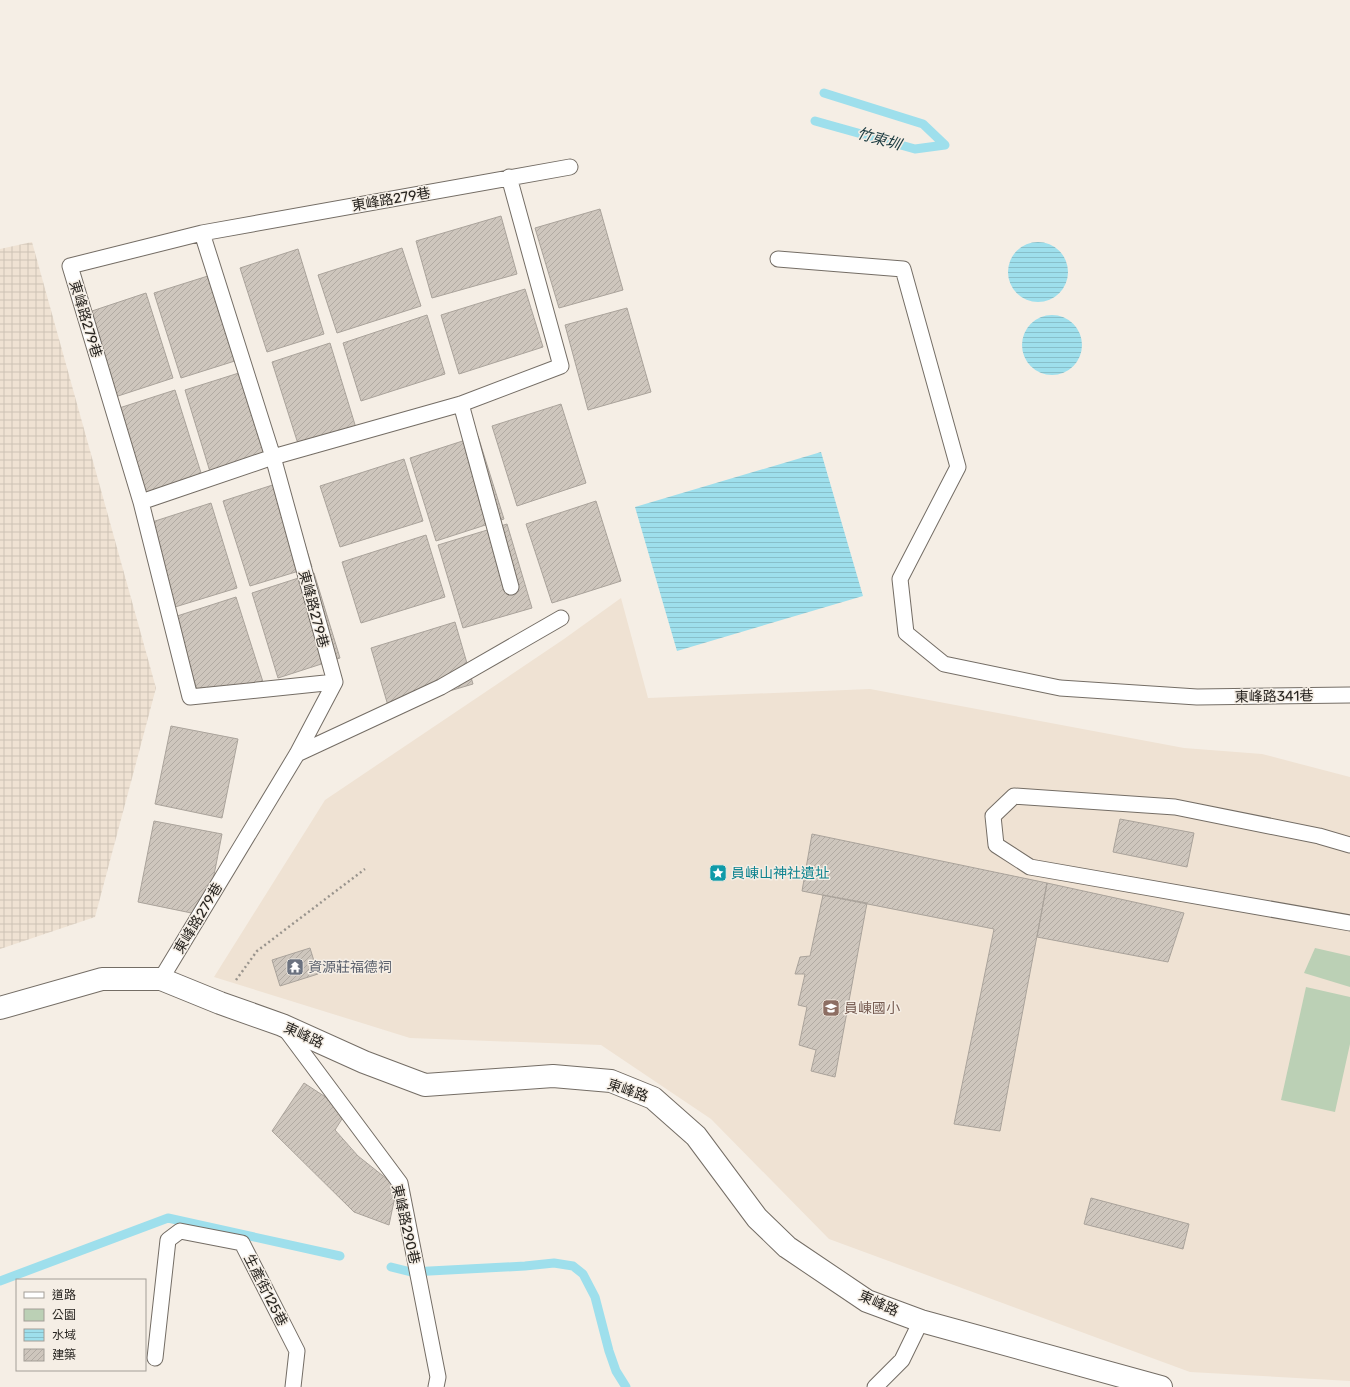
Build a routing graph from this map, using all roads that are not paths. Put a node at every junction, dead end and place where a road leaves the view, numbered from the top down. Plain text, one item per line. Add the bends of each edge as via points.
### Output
1 (570, 166) dead end
2 (509, 177) junction
3 (202, 233) junction
4 (778, 259) dead end
5 (461, 404) junction
6 (273, 457) junction
7 (141, 502) junction
8 (511, 587) dead end
9 (561, 618) dead end
10 (335, 682) junction
11 (1350, 695) edge
12 (297, 754) junction
13 (1350, 845) edge
14 (1350, 922) edge
15 (161, 979) junction
16 (0, 1008) edge
17 (282, 1025) junction
18 (921, 1321) junction
19 (155, 1358) dead end
20 (293, 1387) edge
21 (436, 1387) edge
22 (875, 1387) edge
23 (1161, 1387) edge

1 - 2 lane, 東峰路279巷
2 - 3 lane, 東峰路279巷
2 - 5 lane via 561,366
3 - 6 lane, 東峰路279巷
3 - 7 lane, 東峰路279巷 via 70,266
4 - 11 lane, 東峰路341巷 via 903,269 958,467 900,579 906,633 944,664 1060,688 1197,698
5 - 6 lane
5 - 8 lane
6 - 7 lane
6 - 10 lane, 東峰路279巷
7 - 10 lane, 東峰路279巷 via 190,697
9 - 12 lane via 441,687
10 - 12 lane, 東峰路279巷
12 - 15 lane, 東峰路279巷
13 - 14 lane via 1319,836 1176,807 1014,796 993,816 996,845 1030,867
15 - 16 main road, 東峰路 via 102,979
15 - 17 main road, 東峰路
17 - 18 main road, 東峰路 via 364,1062 425,1085 553,1076 611,1081 653,1098 696,1136 757,1218 787,1247 867,1301
17 - 21 lane, 東峰路290巷 via 400,1183 438,1377
18 - 22 lane via 902,1360
18 - 23 main road, 東峰路
19 - 20 lane, 生產街125巷 via 168,1240 180,1231 242,1243 297,1351

